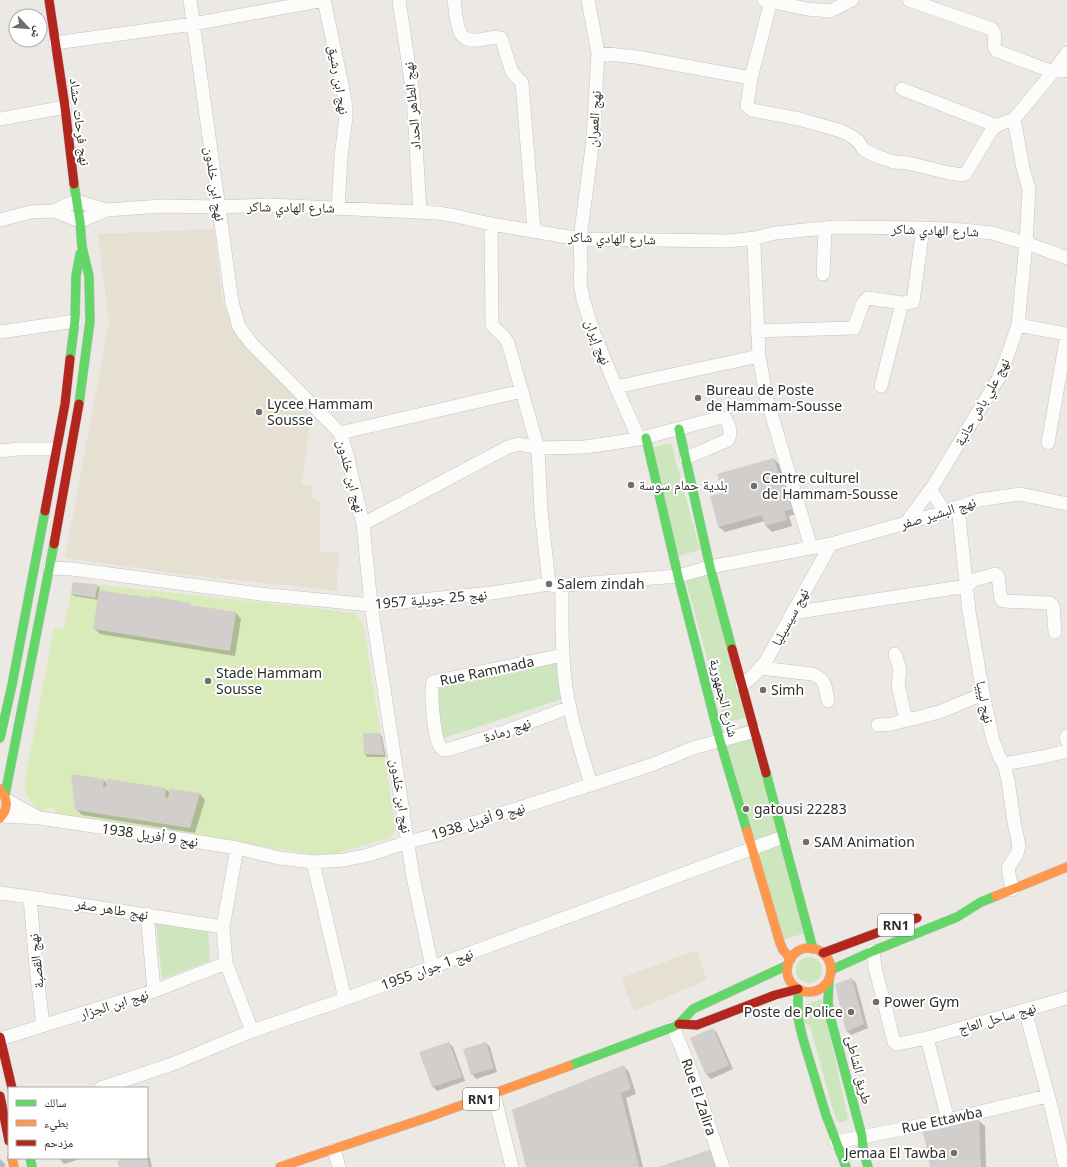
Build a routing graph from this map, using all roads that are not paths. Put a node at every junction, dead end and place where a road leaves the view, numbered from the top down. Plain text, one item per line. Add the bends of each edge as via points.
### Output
1 (49, 0) edge
2 (190, 0) edge
3 (324, 0) edge
4 (399, 0) edge
5 (454, 0) edge
6 (588, 0) edge
7 (852, 0) edge
8 (909, 0) edge
9 (767, 1) edge
10 (289, 3) edge
11 (942, 5) edge
12 (193, 24) junction
13 (55, 43) junction
14 (598, 53) junction
15 (1067, 53) edge
16 (1067, 71) edge
17 (1053, 72) junction
18 (751, 78) junction
19 (902, 89) dead end
20 (65, 108) junction
21 (0, 119) edge
22 (1014, 119) junction
23 (996, 126) junction
24 (76, 201) junction
25 (218, 207) junction
26 (338, 208) junction
27 (107, 210) junction
28 (54, 211) junction
29 (420, 212) junction
30 (0, 220) edge
31 (80, 221) junction
32 (490, 224) junction
33 (825, 228) junction
34 (924, 228) junction
35 (534, 231) junction
36 (755, 238) junction
37 (580, 239) junction
38 (1026, 243) junction
39 (82, 247) junction
40 (1067, 258) edge
41 (823, 274) dead end
42 (902, 303) junction
43 (75, 321) junction
44 (1018, 325) junction
45 (757, 331) junction
46 (0, 332) edge
47 (1067, 334) edge
48 (759, 356) junction
49 (881, 386) dead end
50 (616, 387) junction
51 (522, 391) junction
52 (679, 429) junction
53 (340, 433) junction
54 (643, 439) junction
55 (1048, 443) dead end
56 (538, 448) junction
57 (56, 449) junction
58 (0, 451) edge
59 (686, 458) junction
60 (930, 490) junction
61 (1067, 504) edge
62 (958, 507) junction
63 (945, 512) junction
64 (906, 523) junction
65 (363, 524) junction
66 (831, 544) junction
67 (810, 547) junction
68 (710, 567) junction
69 (50, 568) junction
70 (678, 576) junction
71 (549, 584) junction
72 (562, 584) junction
73 (967, 586) junction
74 (371, 605) junction
75 (792, 613) junction
76 (1055, 632) dead end
77 (895, 654) dead end
78 (563, 655) junction
79 (761, 668) junction
80 (6, 683) edge
81 (742, 685) junction
82 (26, 689) junction
83 (983, 694) junction
84 (828, 701) dead end
85 (570, 707) junction
86 (906, 720) junction
87 (878, 725) dead end
88 (755, 731) junction
89 (1067, 736) edge
90 (0, 738) edge
91 (720, 741) junction
92 (1067, 741) edge
93 (444, 750) joint
94 (1067, 751) edge
95 (1004, 764) junction
96 (591, 785) junction
97 (4, 795) edge
98 (1, 817) edge
99 (40, 818) junction
100 (783, 837) junction
101 (408, 842) junction
102 (237, 848) junction
103 (752, 848) junction
104 (313, 862) junction
105 (1067, 867) edge
106 (1012, 890) junction
107 (0, 893) edge
108 (30, 897) junction
109 (960, 906) dead end
110 (972, 907) junction
111 (147, 914) junction
112 (926, 914) dead end
113 (223, 927) junction
114 (813, 949) junction
115 (873, 951) junction
116 (823, 953) junction
117 (790, 962) junction
118 (226, 964) junction
119 (432, 967) junction
120 (830, 975) junction
121 (798, 989) junction
122 (154, 991) junction
123 (1067, 998) edge
124 (345, 999) junction
125 (1024, 1010) junction
126 (43, 1025) junction
127 (676, 1025) junction
128 (252, 1031) junction
129 (0, 1038) edge
130 (927, 1038) junction
131 (12, 1087) edge
132 (104, 1087) edge
133 (494, 1095) junction
134 (0, 1096) edge
135 (1047, 1096) junction
136 (7, 1120) edge
137 (948, 1120) junction
138 (8, 1130) edge
139 (862, 1136) junction
140 (836, 1142) junction
141 (334, 1150) junction
142 (280, 1167) edge
143 (339, 1167) edge
144 (512, 1167) edge
145 (723, 1167) edge
146 (846, 1167) edge
147 (868, 1167) edge
148 (1065, 1167) edge

1 - 13 street, نهج فرحات حشاد
2 - 12 street, نهج ابن خلدون
3 - 10 street
3 - 26 street, نهج ابن رشيق via 346,107
4 - 29 street, نهج الطاهر الحداد via 413,94
5 - 35 street via 462,36 474,41 501,38 512,72 522,83
6 - 14 street, نهج العمران
7 - 9 street via 830,12
8 - 11 street
9 - 18 street
10 - 12 street
11 - 17 street via 992,29 995,34 993,46 997,51
12 - 13 street
12 - 25 street, نهج ابن خلدون
13 - 20 street, نهج فرحات حشاد
14 - 18 street via 636,57
14 - 37 street, نهج العمران via 593,138
15 - 17 street
16 - 17 street
17 - 22 street
18 - 23 street via 747,106 752,110 799,119 841,131 852,136 864,150 879,157 949,173 966,173
19 - 23 street
20 - 21 street
20 - 24 street, نهج فرحات حشاد
22 - 23 street
22 - 38 street, نهج علي باش حانبة via 1029,189
24 - 27 street, شارع الهادي شاكر
24 - 28 street
24 - 31 street, نهج فرحات حشاد
25 - 26 street, شارع الهادي شاكر via 269,205
25 - 27 street, شارع الهادي شاكر via 161,206
25 - 53 street, نهج ابن خلدون via 232,302 239,327 251,343
26 - 29 street, شارع الهادي شاكر
27 - 31 street, شارع الهادي شاكر
28 - 30 street via 31,212
28 - 31 street
29 - 32 street, شارع الهادي شاكر via 456,216
31 - 39 street, نهج فرحات حشاد
32 - 35 street, شارع الهادي شاكر
32 - 51 street via 492,324 508,343
33 - 34 street, شارع الهادي شاكر
33 - 36 street, شارع الهادي شاكر via 775,233
33 - 41 street
34 - 38 street, شارع الهادي شاكر via 992,233
34 - 42 street via 914,300 911,303
35 - 37 street, شارع الهادي شاكر
36 - 37 street, شارع الهادي شاكر via 728,241
36 - 45 street
37 - 50 street, نهج إيران via 580,281 583,299
38 - 40 street, شارع الهادي شاكر
38 - 44 street, نهج علي باش حانبة
39 - 43 street via 76,276
39 - 69 street via 89,276 90,321 79,402
42 - 45 street via 868,298 863,303 854,328
42 - 49 street
43 - 46 street
43 - 57 street via 65,404
44 - 47 street
44 - 60 street, نهج علي باش حانبة via 998,379
45 - 48 street
47 - 55 street
48 - 50 street
48 - 67 street via 770,415
50 - 54 street, نهج إيران
51 - 53 street
51 - 56 street
52 - 54 street
52 - 59 street, شارع الجمهورية
52 - 59 street via 722,417 729,426 728,440
53 - 65 street, نهج ابن خلدون
54 - 56 street via 585,447
54 - 70 street, شارع الجمهورية
56 - 65 street via 519,444 508,447
56 - 71 street via 541,512
57 - 58 street
57 - 80 street
59 - 68 street, شارع الجمهورية
60 - 63 street
60 - 64 street, نهج علي باش حانبة
61 - 62 street, نهج البشير صفر via 1020,494 979,500
62 - 63 street, نهج البشير صفر
62 - 73 street, نهج ليبيا
63 - 64 street, نهج البشير صفر
64 - 66 street, نهج البشير صفر
65 - 74 street, نهج ابن خلدون
66 - 67 street, نهج البشير صفر
66 - 75 street, نهج سيسيليا
67 - 68 street, نهج 25 جويلية 1957
68 - 70 street, نهج 25 جويلية 1957
68 - 81 street, شارع الجمهورية
69 - 74 street, نهج 25 جويلية 1957
69 - 82 street
70 - 72 street, نهج 25 جويلية 1957
70 - 91 street, شارع الجمهورية
71 - 72 street, نهج 25 جويلية 1957
71 - 74 street, نهج 25 جويلية 1957 via 492,593
72 - 78 street
73 - 75 street
73 - 76 street via 974,580 995,574 998,576 1003,601 1050,603 1053,606
73 - 83 street, نهج ليبيا
74 - 101 street, نهج ابن خلدون
75 - 79 street, نهج سيسيليا
77 - 86 street via 900,669 898,685
78 - 85 street
78 - 93 street, Rue Rammada via 433,682 433,712 437,740
79 - 81 street, نهج سيسيليا
79 - 84 street via 820,677 825,682
80 - 82 street
80 - 90 street
81 - 88 street, شارع الجمهورية
82 - 97 street
83 - 86 street via 942,711
83 - 95 street, نهج ليبيا via 994,740
85 - 93 street, نهج رمادة via 501,733
85 - 96 street
86 - 87 street
88 - 91 street, نهج 9 أفريل 1938
88 - 100 street, شارع الجمهورية
89 - 92 street
91 - 96 street, نهج 9 أفريل 1938 via 693,748
91 - 103 street, شارع الجمهورية
94 - 95 street
95 - 106 street, نهج ليبيا via 1019,846 1008,868
96 - 101 street, نهج 9 أفريل 1938
97 - 98 street via 8,807
97 - 99 street
98 - 99 street
99 - 102 street, نهج 9 أفريل 1938
100 - 103 street, نهج 1 جوان 1955
100 - 114 street, شارع الجمهورية
101 - 104 street, نهج 9 أفريل 1938 via 368,855
101 - 119 street, نهج ابن خلدون
102 - 104 street, نهج 9 أفريل 1938 via 279,858
102 - 113 street
103 - 117 street, شارع الجمهورية via 780,943
103 - 119 street, نهج 1 جوان 1955
104 - 124 street
105 - 106 street, RN1
106 - 110 street, RN1
107 - 108 street, نهج طاهر صفر
108 - 111 street, نهج طاهر صفر
108 - 126 street, نهج القصبة
109 - 110 street, RN1
110 - 115 street, RN1 via 957,917
111 - 113 street, نهج طاهر صفر
111 - 122 street
112 - 116 street, RN1
113 - 118 street
114 - 116 street
114 - 117 street, RN1 via 800,950
115 - 120 street, RN1
115 - 130 street, نهج ساحل العاج via 894,1042 898,1044
116 - 120 street via 830,964
117 - 121 street via 790,979
117 - 127 street, RN1 via 693,1009
118 - 122 street, نهج ابن الجزار
118 - 128 street
119 - 124 street, نهج 1 جوان 1955
120 - 121 street, RN1 via 820,990 805,992
120 - 139 street, طريق الشاطئ via 830,1016
121 - 127 street, RN1 via 697,1025
121 - 140 street via 798,1018 803,1039
122 - 126 street, نهج ابن الجزار
123 - 125 street, نهج ساحل العاج
124 - 128 street, نهج 1 جوان 1955
125 - 130 street, نهج ساحل العاج
125 - 135 street
126 - 129 street, نهج ابن الجزار
127 - 133 street, RN1
127 - 145 street, Rue El Zalira
128 - 132 street, نهج 1 جوان 1955 via 175,1063
129 - 131 street
130 - 137 street
133 - 141 street, RN1
133 - 144 street
134 - 136 street
135 - 137 street, Rue Ettawba
135 - 148 street
136 - 138 street
137 - 139 street, Rue Ettawba
139 - 140 street, Rue Ettawba
139 - 147 street, طريق الشاطئ
140 - 146 street
141 - 142 street, RN1
141 - 143 street

